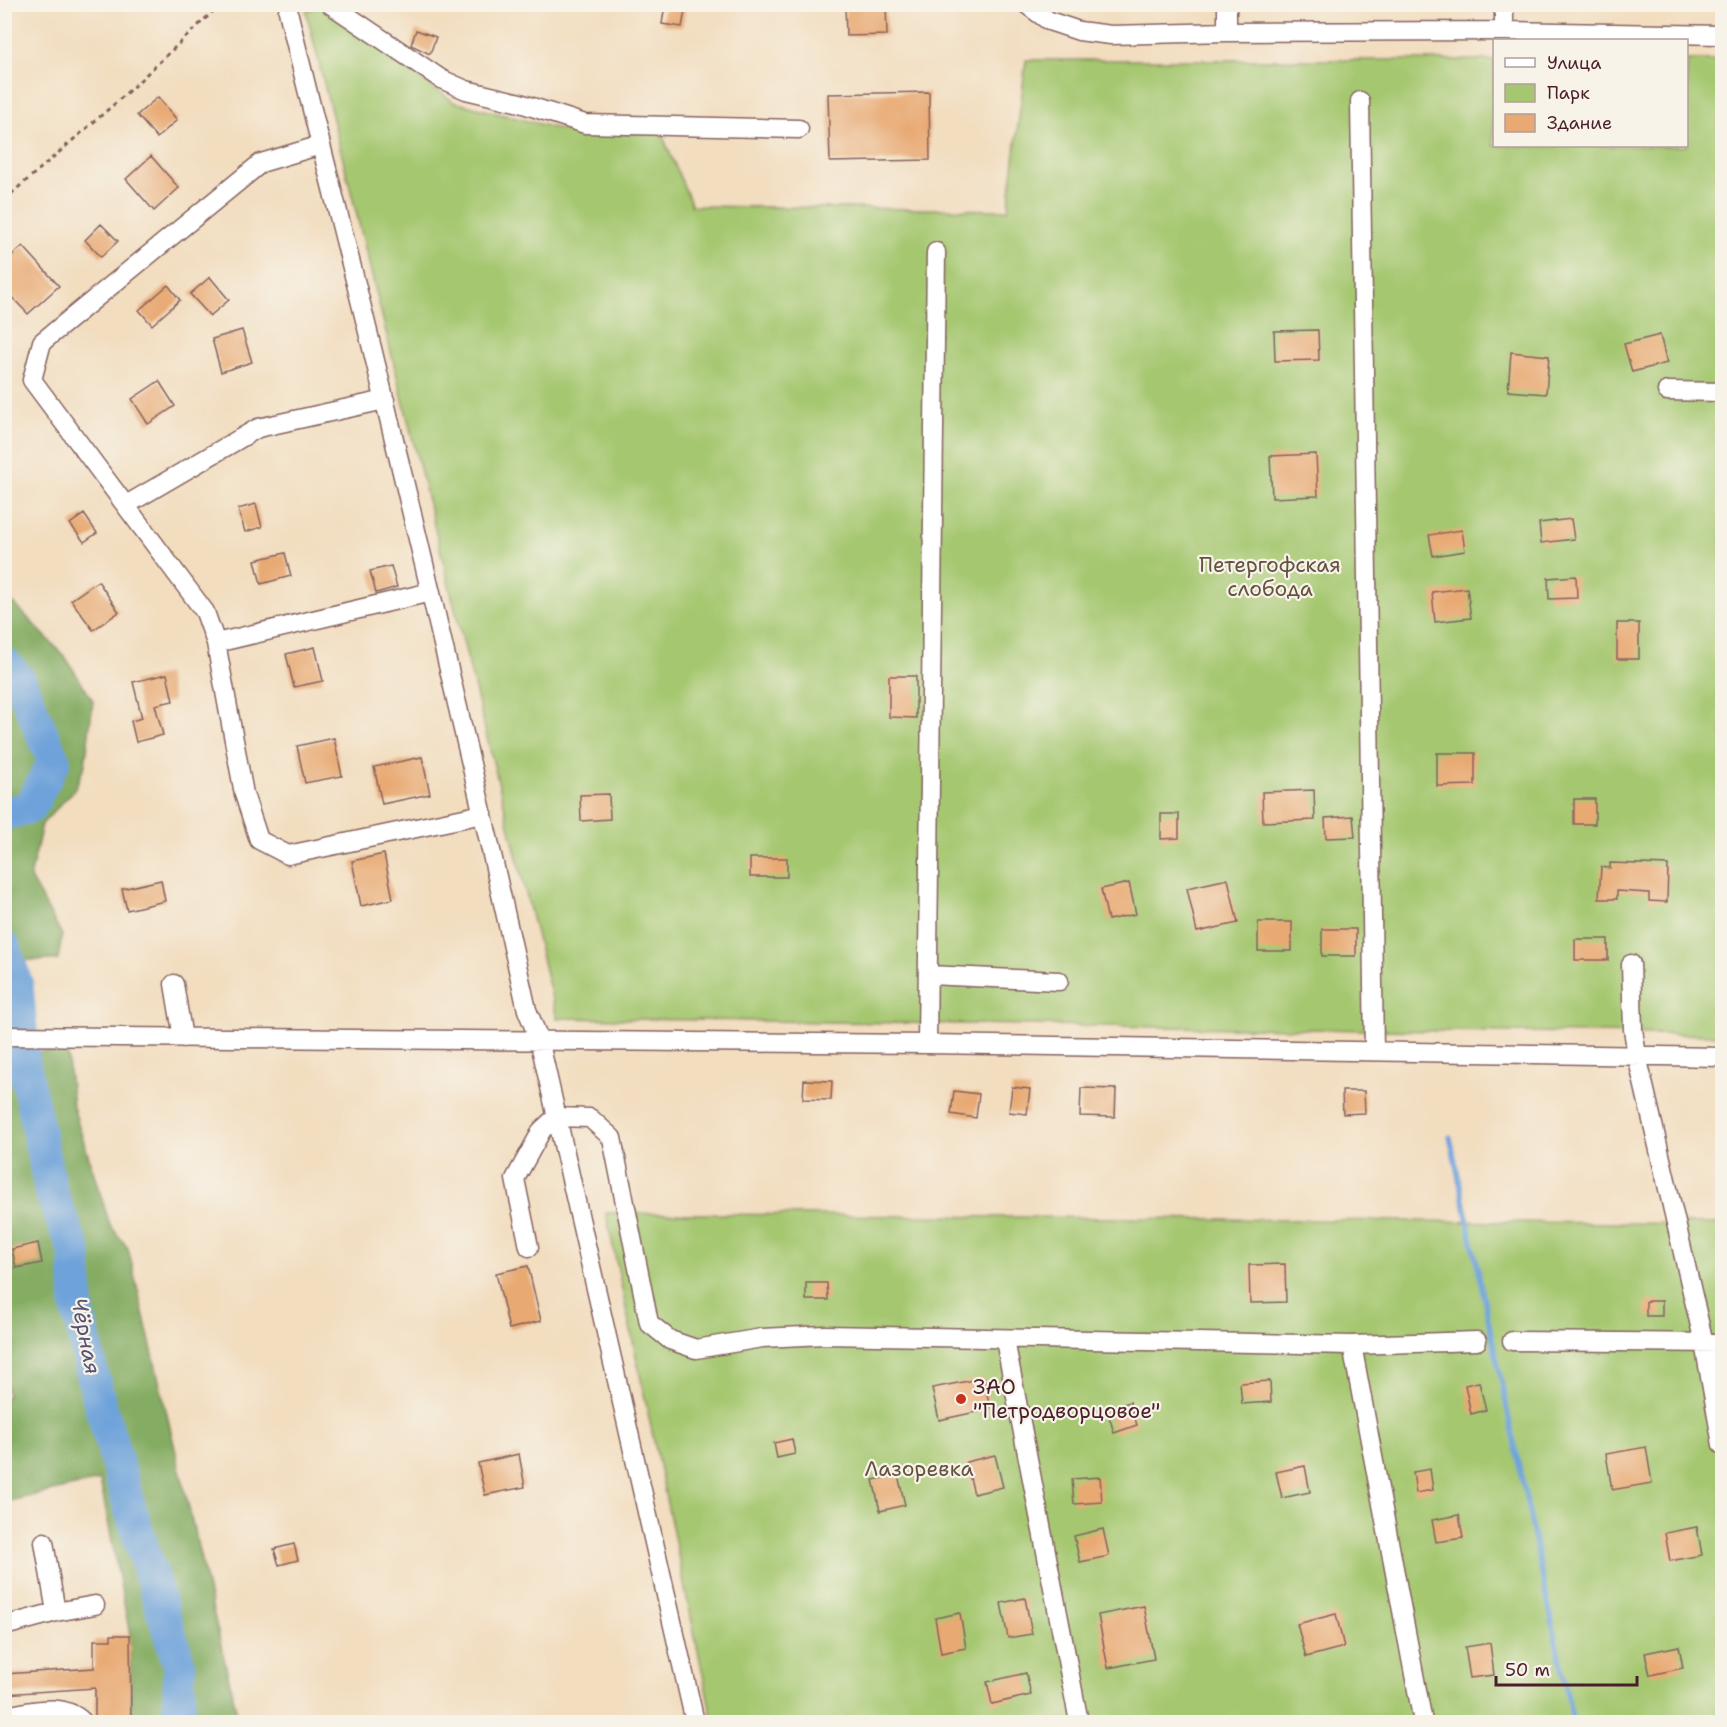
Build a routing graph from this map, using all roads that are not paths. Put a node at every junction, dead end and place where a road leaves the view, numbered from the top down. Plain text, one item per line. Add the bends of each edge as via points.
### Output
1 (290, 4) edge
2 (330, 4) edge
3 (1026, 4) edge
4 (1227, 4) edge
5 (1504, 4) edge
6 (1504, 31) junction
7 (1227, 32) junction
8 (1722, 35) edge
9 (1360, 101) dead end
10 (799, 129) dead end
11 (321, 145) junction
12 (936, 252) dead end
13 (1667, 391) dead end
14 (1722, 392) edge
15 (385, 400) junction
16 (126, 506) junction
17 (431, 592) junction
18 (216, 643) junction
19 (483, 813) junction
20 (1631, 964) dead end
21 (929, 975) junction
22 (1059, 981) dead end
23 (174, 984) dead end
24 (4, 1036) edge
25 (183, 1038) junction
26 (539, 1039) junction
27 (927, 1044) junction
28 (1374, 1051) junction
29 (1637, 1056) junction
30 (1722, 1057) edge
31 (556, 1117) junction
32 (529, 1247) dead end
33 (1005, 1340) junction
34 (1477, 1341) dead end
35 (1512, 1341) dead end
36 (1713, 1343) edge
37 (1353, 1345) junction
38 (1722, 1445) edge
39 (44, 1542) dead end
40 (95, 1605) dead end
41 (56, 1612) junction
42 (4, 1626) edge
43 (4, 1716) edge
44 (83, 1722) edge
45 (695, 1722) edge
46 (1079, 1722) edge
47 (1423, 1722) edge

1 - 11 street via 288,11
2 - 10 street via 441,79 466,90 585,124
3 - 7 street via 1050,21 1079,32
4 - 7 street
5 - 6 street
6 - 7 street
6 - 8 street
9 - 28 street
11 - 15 street
11 - 16 street via 261,163 42,342 32,380
12 - 21 street
13 - 14 street
15 - 16 street via 258,428
15 - 17 street
16 - 18 street via 205,612
17 - 18 street
17 - 19 street
18 - 19 street via 244,794 259,840 288,855
19 - 26 street via 527,1010
20 - 29 street
21 - 22 street
21 - 27 street
23 - 25 street
24 - 25 street
25 - 26 street
26 - 27 street
26 - 31 street
27 - 28 street
28 - 29 street
29 - 30 street
29 - 36 street
31 - 32 street via 542,1130 515,1179
31 - 33 street via 590,1118 612,1138 649,1323 670,1340 696,1349 762,1338 825,1335
31 - 45 street
33 - 37 street
33 - 46 street
34 - 37 street
35 - 36 street
36 - 38 street
37 - 47 street
39 - 41 street
40 - 41 street
41 - 42 street
43 - 44 street via 57,1709 75,1714

